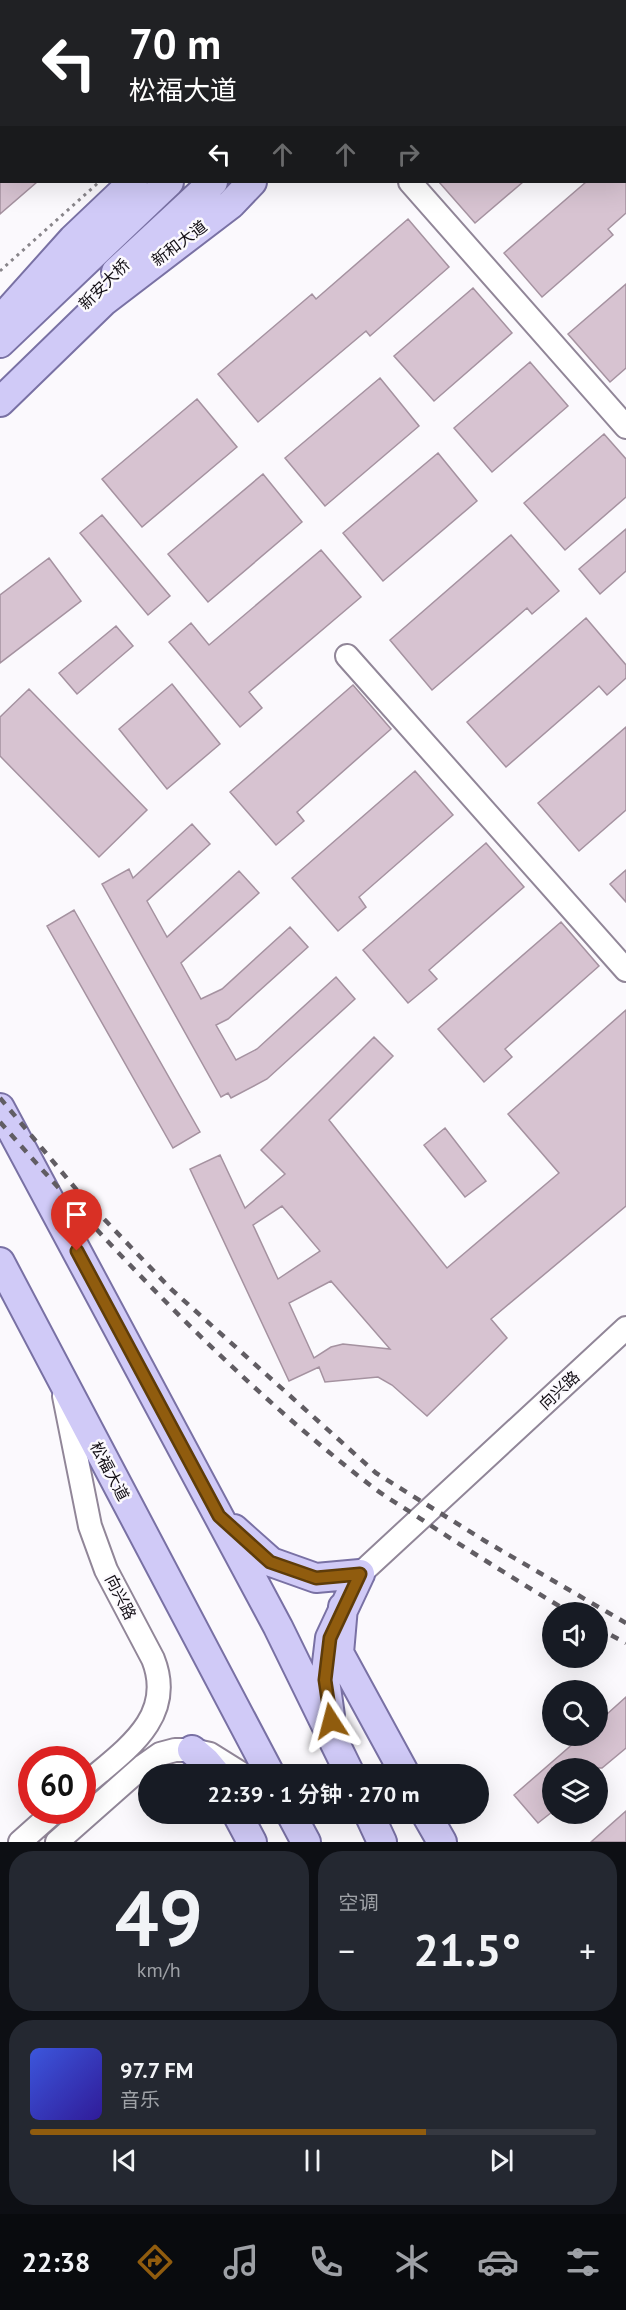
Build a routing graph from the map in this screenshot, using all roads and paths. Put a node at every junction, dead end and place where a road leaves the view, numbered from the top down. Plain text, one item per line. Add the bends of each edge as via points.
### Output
1 (98, 183) edge
2 (132, 183) edge
3 (168, 183) edge
4 (212, 183) edge
5 (251, 183) edge
6 (411, 183) edge
7 (0, 271) edge
8 (0, 320) edge
9 (0, 343) edge
10 (0, 391) edge
11 (0, 402) edge
12 (626, 427) edge
13 (347, 656) dead end
14 (626, 970) edge
15 (0, 1108) edge
16 (0, 1262) edge
17 (626, 1328) edge
18 (61, 1377) junction
19 (219, 1516) junction
20 (360, 1574) junction
21 (343, 1607) junction
22 (334, 1741) junction
23 (192, 1750) junction
24 (208, 1764) edge
25 (226, 1764) edge
26 (265, 1764) edge
27 (345, 1764) edge
28 (400, 1764) edge
29 (96, 1774) edge
30 (40, 1824) edge
31 (242, 1824) edge
32 (296, 1824) edge
33 (374, 1824) edge
34 (432, 1824) edge
35 (20, 1842) edge
36 (57, 1842) edge
37 (252, 1842) edge
38 (306, 1842) edge
39 (382, 1842) edge
40 (442, 1842) edge

1 - 7 path
2 - 8 main road via 74,238
3 - 9 main road, 新安大桥
4 - 10 main road, 新安大桥 via 93,293
5 - 11 main road, 新和大道 via 231,204 104,301
6 - 12 street
13 - 14 street
15 - 19 main road
16 - 18 main road, 松福大道
17 - 20 street, 向兴路
18 - 26 main road, 松福大道
18 - 29 street, 向兴路 via 90,1526 106,1570 159,1673 158,1704 152,1719
19 - 20 main road via 270,1562 316,1578
19 - 22 main road
20 - 21 main road
21 - 22 main road via 330,1638 325,1680
21 - 28 main road via 339,1653
22 - 27 main road
23 - 24 main road
23 - 25 street via 210,1754
23 - 36 street via 160,1754
30 - 35 street
31 - 37 main road
32 - 38 main road
33 - 39 main road
34 - 40 main road

